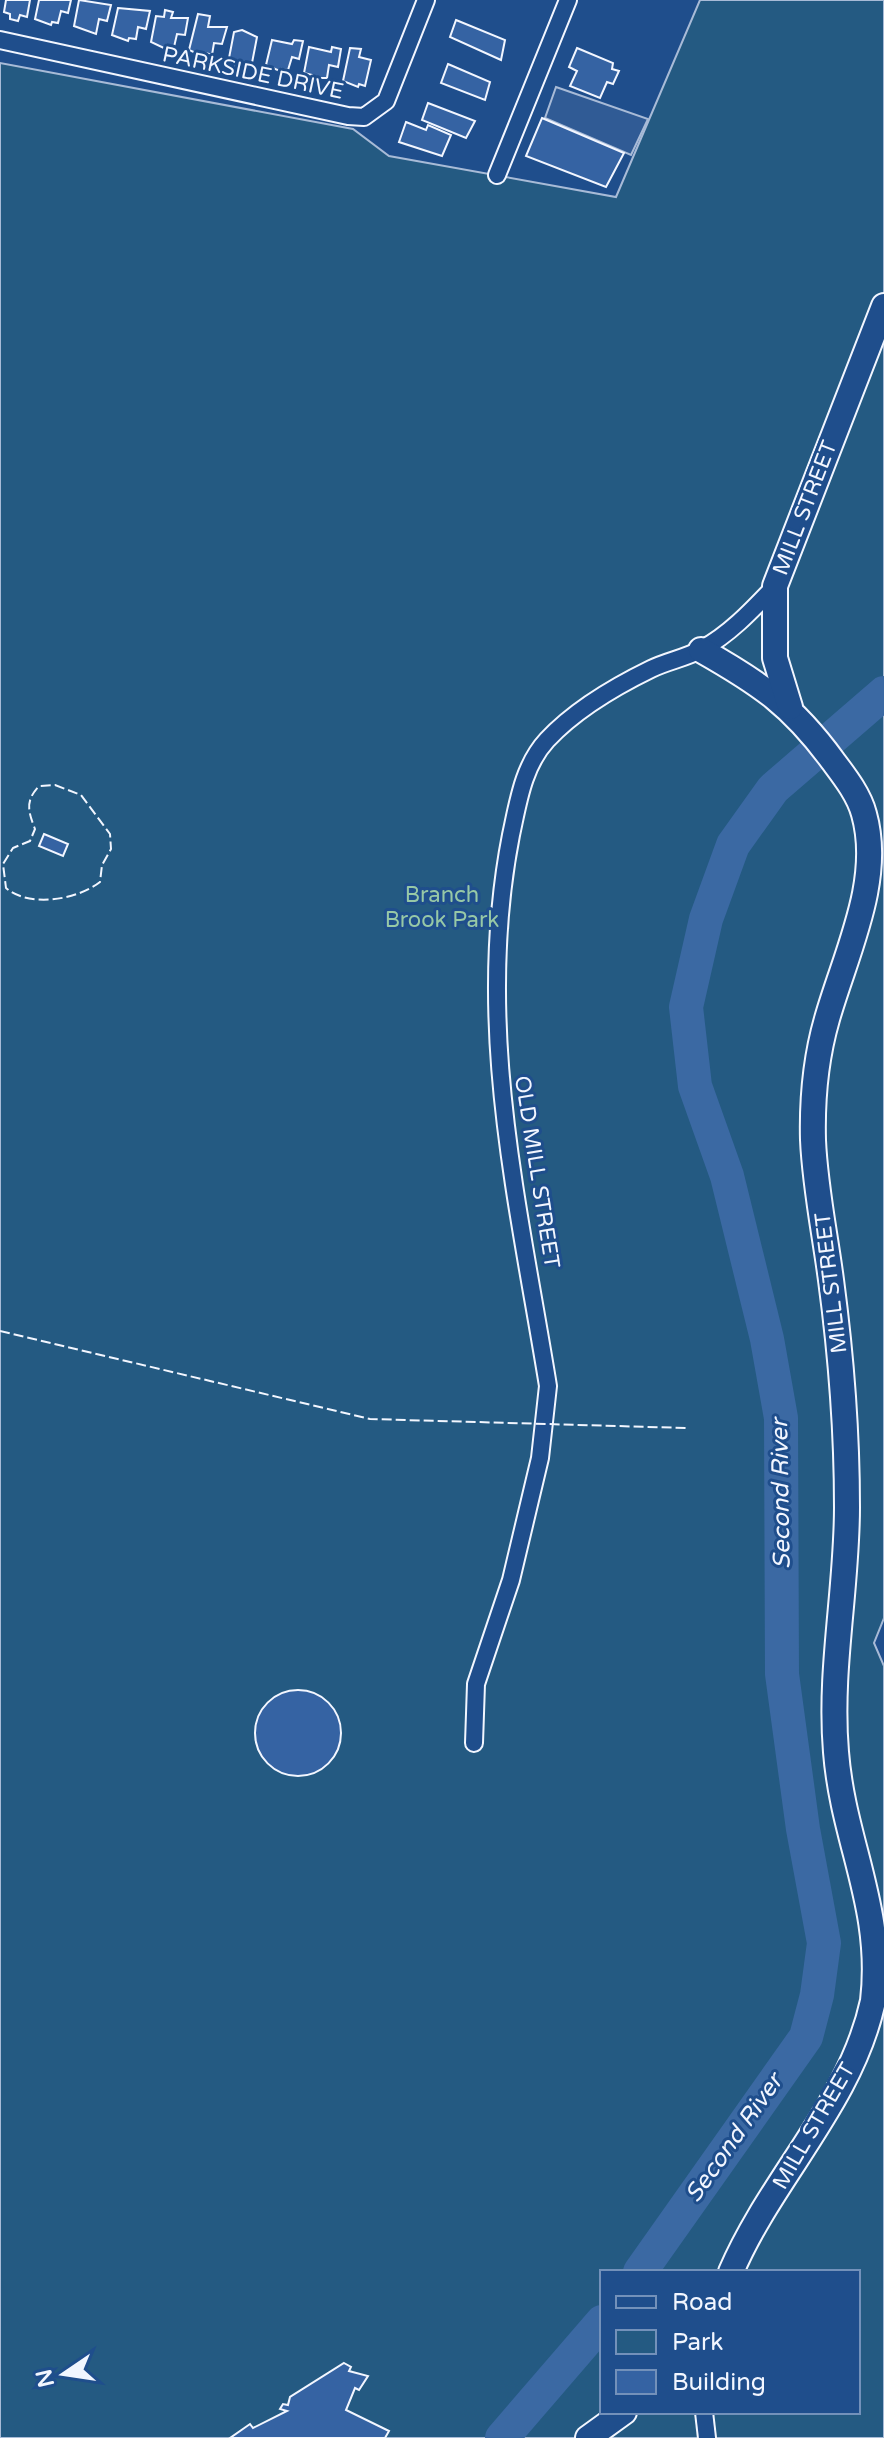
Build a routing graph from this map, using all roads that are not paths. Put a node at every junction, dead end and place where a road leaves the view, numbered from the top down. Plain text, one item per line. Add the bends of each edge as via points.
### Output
1 (426, 0) edge
2 (568, 0) edge
3 (0, 40) edge
4 (497, 175) dead end
5 (884, 306) edge
6 (775, 586) junction
7 (701, 650) junction
8 (791, 709) junction
9 (474, 1743) dead end
10 (732, 2270) edge
11 (621, 2414) edge
12 (704, 2414) edge
13 (588, 2438) edge
14 (707, 2438) edge

1 - 3 street, PARKSIDE DRIVE via 386,101 364,117
2 - 4 street
5 - 6 street, MILL STREET
6 - 7 street, OLD MILL STREET via 743,620
6 - 8 street, MILL STREET via 775,658
7 - 8 street via 766,687
7 - 9 street, OLD MILL STREET via 622,684 558,730 533,761 518,803 502,891 497,1037 505,1139 548,1386 540,1458 511,1580 476,1684
8 - 10 street, MILL STREET via 849,782 864,812 869,848 863,895 818,1059 813,1141 839,1339 847,1511 832,1697 836,1759 880,1941 873,2002 854,2057
11 - 13 street
12 - 14 street

